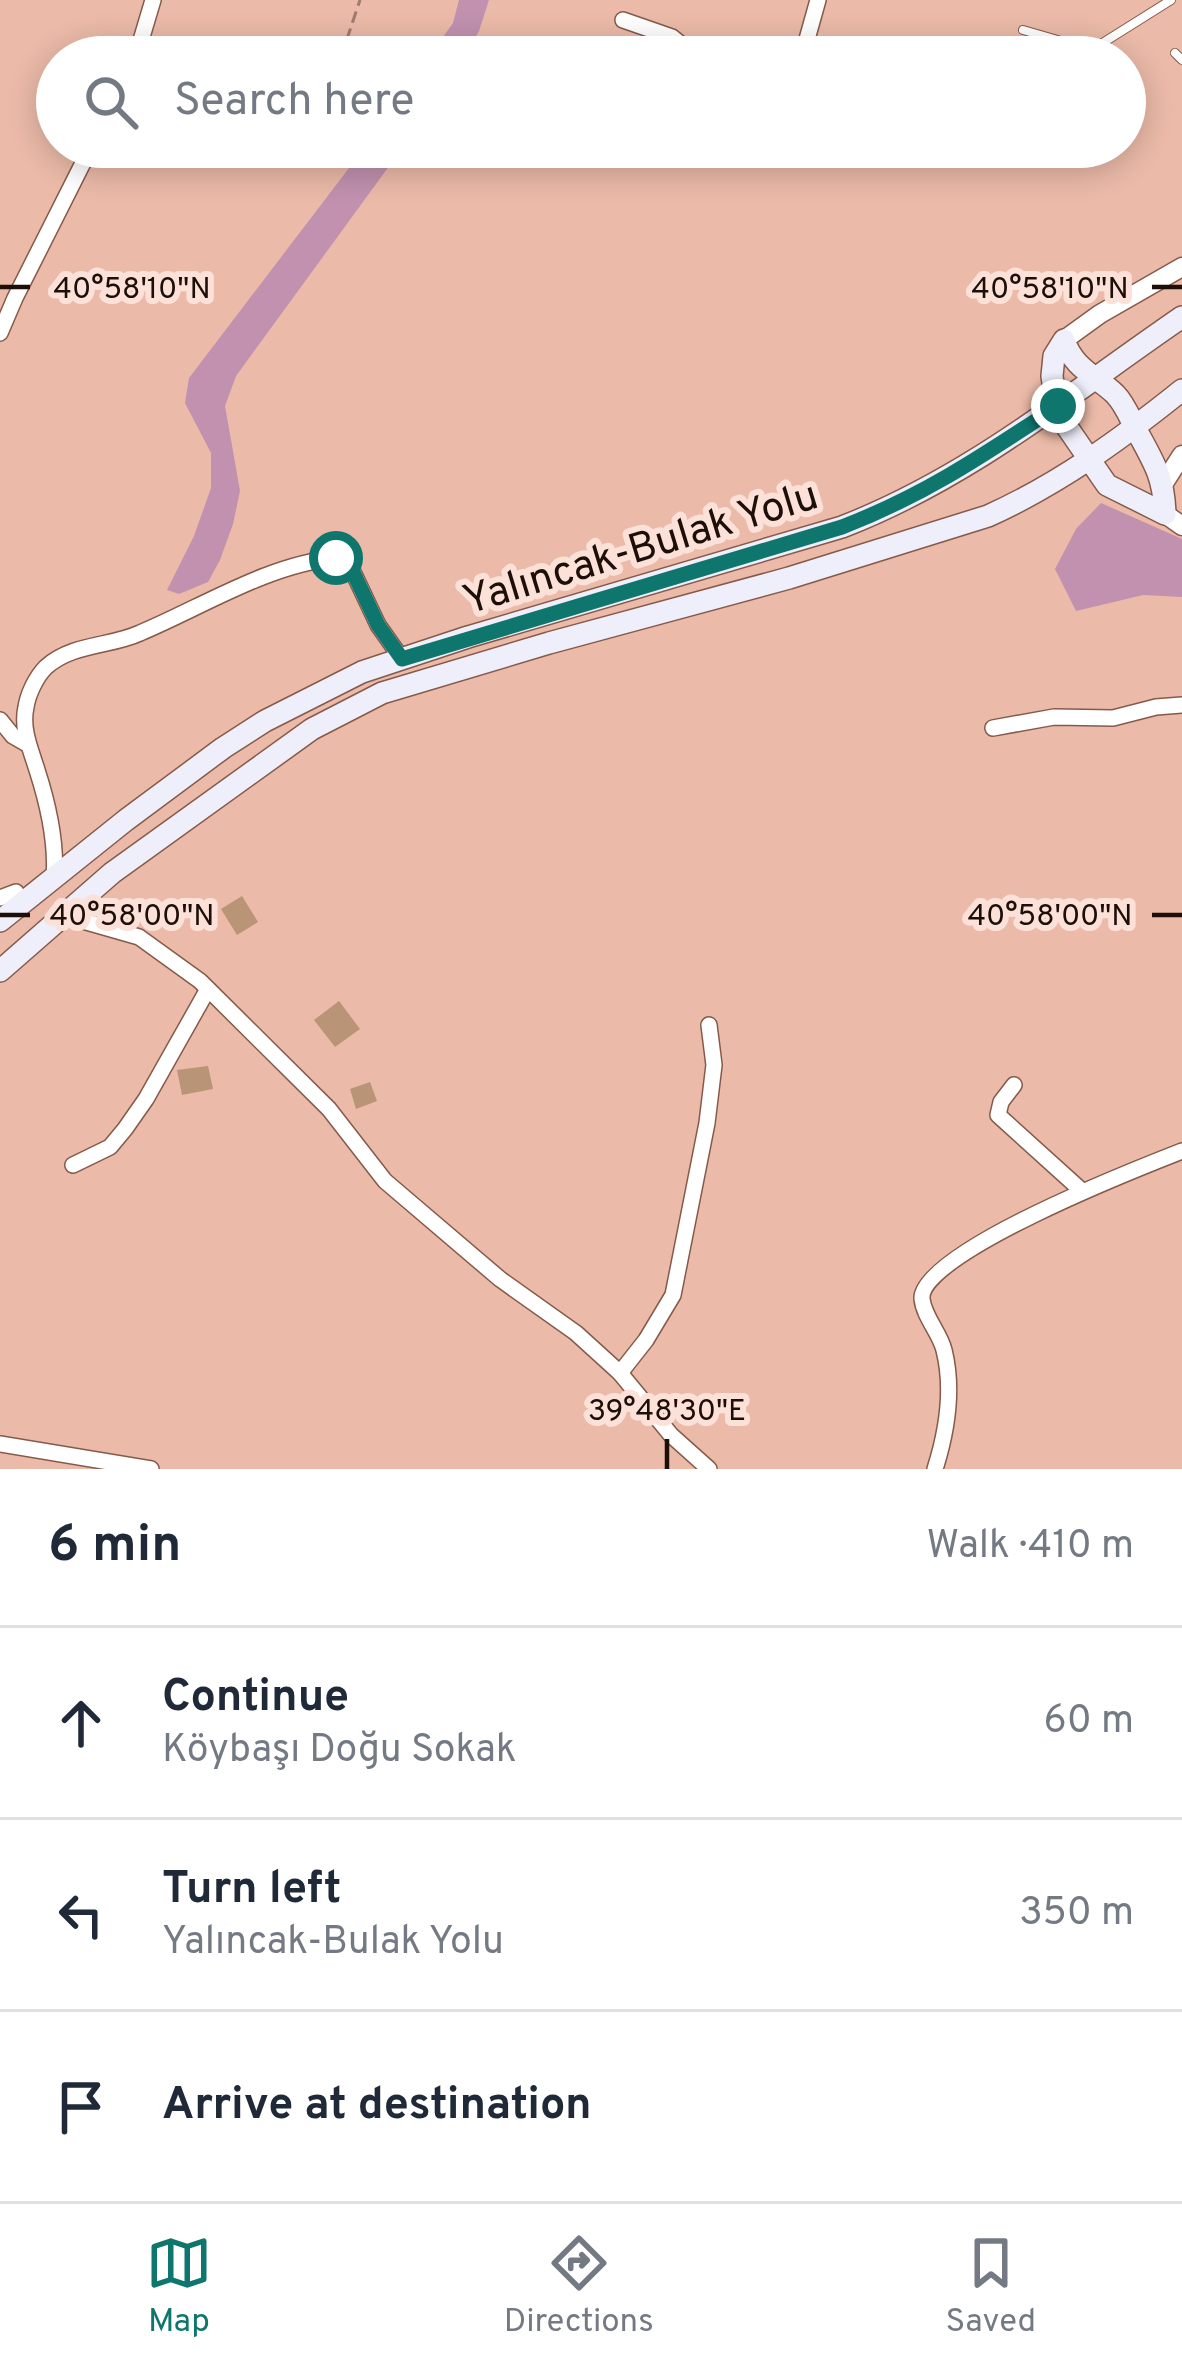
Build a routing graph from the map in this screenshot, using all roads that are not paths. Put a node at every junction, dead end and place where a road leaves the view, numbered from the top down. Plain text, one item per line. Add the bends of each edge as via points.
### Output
1 (153, 0) edge
2 (818, 0) edge
3 (1171, 0) edge
4 (623, 20) dead end
5 (1023, 30) dead end
6 (142, 36) edge
7 (667, 36) edge
8 (808, 36) edge
9 (1044, 36) edge
10 (1114, 36) edge
11 (80, 168) edge
12 (1182, 267) edge
13 (1182, 317) edge
14 (0, 333) edge
15 (1064, 340) junction
16 (1094, 379) junction
17 (1182, 390) edge
18 (1058, 406) junction
19 (1135, 428) junction
20 (1182, 454) edge
21 (1092, 458) junction
22 (1162, 486) junction
23 (1173, 520) edge
24 (402, 659) junction
25 (1182, 705) edge
26 (0, 720) edge
27 (993, 728) dead end
28 (27, 744) junction
29 (54, 878) junction
30 (69, 910) junction
31 (0, 921) edge
32 (0, 971) edge
33 (208, 988) junction
34 (709, 1025) dead end
35 (1014, 1084) dead end
36 (1182, 1150) edge
37 (74, 1165) dead end
38 (1082, 1191) junction
39 (620, 1373) junction
40 (0, 1444) edge
41 (151, 1469) edge
42 (709, 1469) edge
43 (935, 1469) edge

1 - 6 street
2 - 8 street
3 - 10 lane
4 - 7 street
5 - 9 lane
11 - 14 street
12 - 15 street
13 - 16 main road, Yalıncak-Bulak Yolu
15 - 16 main road
15 - 18 main road via 1052,365
16 - 18 main road, Yalıncak-Bulak Yolu
16 - 19 main road via 1119,398
17 - 19 main road, Yalıncak-Bulak Yolu
18 - 21 main road
18 - 24 main road, Yalıncak-Bulak Yolu via 892,508
19 - 21 main road, Yalıncak-Bulak Yolu
19 - 22 main road
20 - 22 street
21 - 23 main road via 1108,484
21 - 30 main road, Yalıncak-Bulak Yolu via 988,516 897,546 382,692 312,729
22 - 23 main road
24 - 28 street via 353,572 336,558 310,560 48,665 25,710
24 - 29 main road, Yalıncak-Bulak Yolu via 265,721
25 - 27 street
26 - 28 street
28 - 29 street via 50,814
29 - 31 main road, Yalıncak-Bulak Yolu
30 - 32 main road, Yalıncak-Bulak Yolu
30 - 33 street via 140,937
33 - 37 street via 124,1130
33 - 39 street via 329,1109 385,1181
34 - 39 street via 707,1124 674,1295
35 - 38 street via 998,1115
36 - 38 street
38 - 43 street via 951,1260 926,1284 922,1299 949,1380
39 - 42 street
40 - 41 street

